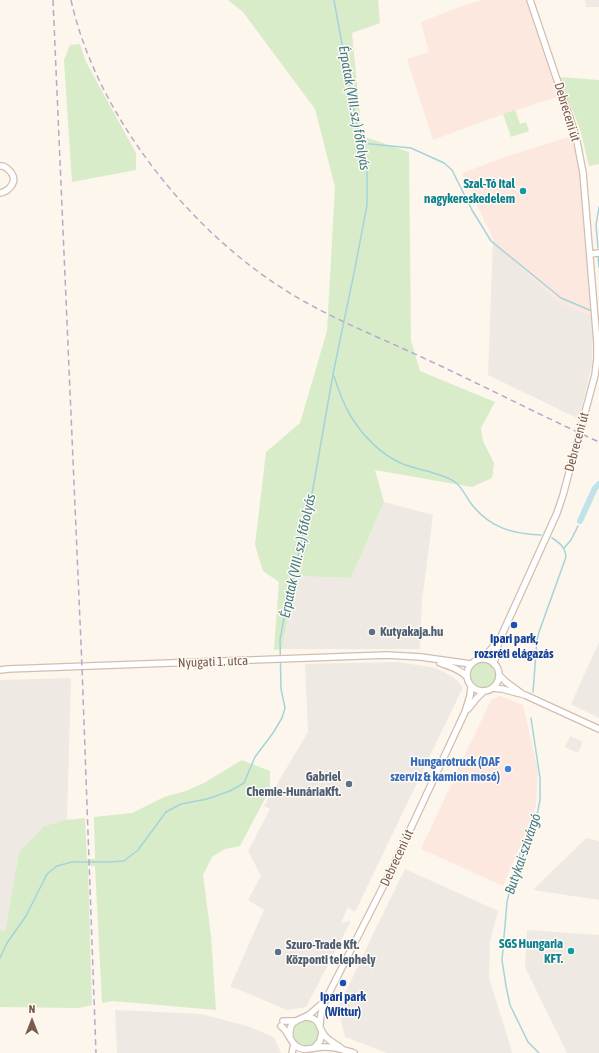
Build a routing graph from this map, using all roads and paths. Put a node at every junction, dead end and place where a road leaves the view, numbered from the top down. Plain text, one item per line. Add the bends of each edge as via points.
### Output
1 (530, 0) edge
2 (0, 166) edge
3 (0, 193) edge
4 (599, 253) edge
5 (590, 254) junction
6 (499, 640) junction
7 (426, 658) junction
8 (481, 659) junction
9 (471, 664) junction
10 (494, 664) junction
11 (0, 670) edge
12 (499, 675) junction
13 (467, 677) junction
14 (471, 686) junction
15 (493, 688) junction
16 (484, 691) junction
17 (524, 695) junction
18 (465, 712) junction
19 (599, 729) edge
20 (325, 1001) junction
21 (305, 1017) junction
22 (295, 1021) junction
23 (320, 1025) junction
24 (322, 1032) junction
25 (290, 1038) junction
26 (294, 1044) junction
27 (313, 1048) junction
28 (343, 1049) junction
29 (304, 1051) edge
30 (292, 1053) edge
31 (354, 1053) edge

1 - 5 street, Debreceni út via 576,136 583,173
2 - 3 street via 13,174 14,179 10,187
4 - 5 street
5 - 6 street, Debreceni út via 597,349 595,375 557,513
6 - 8 street
6 - 10 street
7 - 9 street, Nyugati 1. utca
7 - 11 street, Nyugati 1. utca via 387,655
7 - 13 street, Nyugati 1. utca via 459,670
8 - 9 street
8 - 10 street
9 - 13 street
10 - 12 street
12 - 15 street
12 - 17 street
13 - 14 street
14 - 16 street via 475,690
14 - 18 street
15 - 16 street
15 - 17 street
16 - 18 street
17 - 19 street
18 - 20 street, Debreceni út via 389,875
20 - 21 street
20 - 23 street
21 - 22 street
21 - 23 street
22 - 25 street via 290,1029
22 - 25 street via 282,1023
23 - 24 street
24 - 27 street via 320,1041
24 - 28 street
25 - 26 street
26 - 29 street
26 - 30 street
27 - 28 street
27 - 29 street
28 - 31 street

